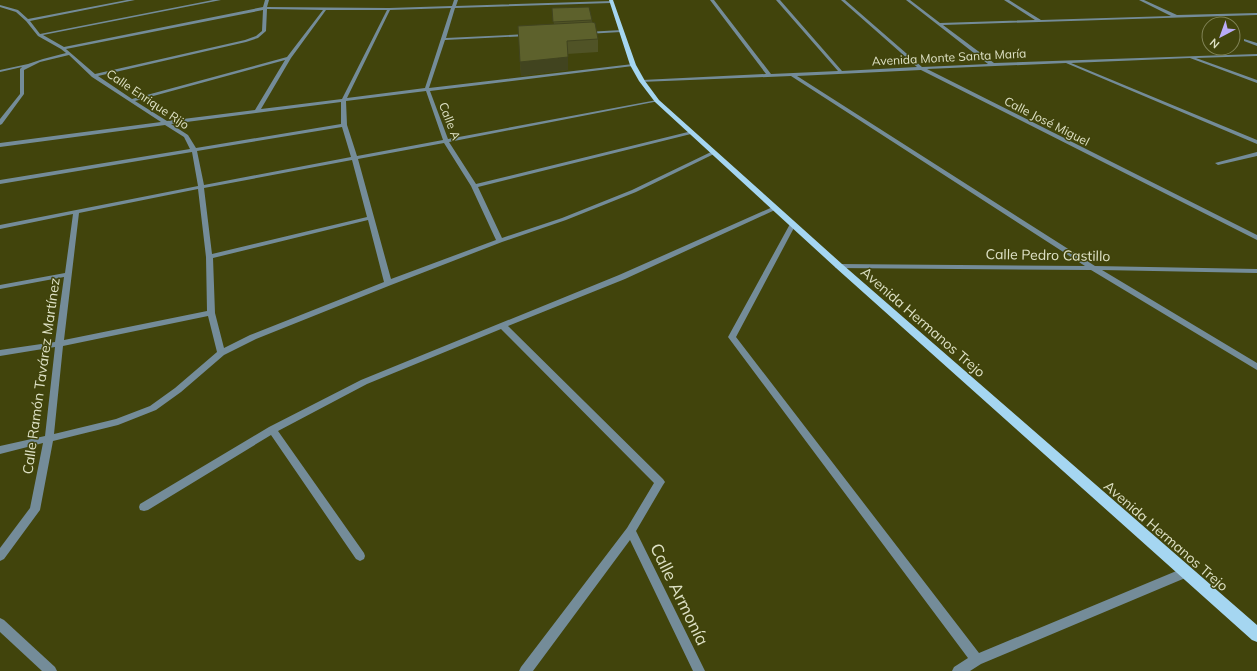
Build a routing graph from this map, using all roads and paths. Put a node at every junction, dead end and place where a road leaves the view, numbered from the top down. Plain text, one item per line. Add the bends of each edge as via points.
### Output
1 (133, 0) edge
2 (219, 0) edge
3 (267, 0) edge
4 (456, 0) edge
5 (712, 0) edge
6 (778, 0) edge
7 (843, 0) edge
8 (908, 0) edge
9 (1006, 0) edge
10 (1141, 0) edge
11 (611, 1) edge
12 (0, 6) edge
13 (454, 6) junction
14 (265, 8) junction
15 (325, 9) junction
16 (389, 9) junction
17 (1257, 14) edge
18 (1176, 16) junction
19 (27, 20) junction
20 (1040, 21) junction
21 (940, 24) junction
22 (621, 31) junction
23 (583, 33) edge
24 (39, 35) junction
25 (536, 35) edge
26 (443, 39) junction
27 (1244, 40) dead end
28 (1257, 45) edge
29 (63, 48) junction
30 (69, 54) junction
31 (1257, 55) edge
32 (1187, 57) junction
33 (288, 58) junction
34 (1066, 62) junction
35 (29, 65) junction
36 (633, 65) junction
37 (993, 65) junction
38 (921, 68) junction
39 (0, 71) edge
40 (842, 73) junction
41 (793, 75) junction
42 (94, 76) junction
43 (770, 76) junction
44 (642, 81) junction
45 (1257, 82) edge
46 (427, 88) junction
47 (132, 100) junction
48 (343, 101) junction
49 (657, 101) junction
50 (257, 111) junction
51 (0, 123) edge
52 (167, 123) junction
53 (344, 125) junction
54 (692, 133) junction
55 (446, 141) junction
56 (1257, 142) edge
57 (0, 145) edge
58 (194, 150) junction
59 (713, 152) junction
60 (1257, 154) edge
61 (355, 159) junction
62 (1218, 163) dead end
63 (0, 182) edge
64 (474, 186) junction
65 (201, 187) junction
66 (775, 208) junction
67 (76, 212) junction
68 (370, 218) junction
69 (793, 224) junction
70 (0, 227) edge
71 (1257, 238) edge
72 (500, 241) junction
73 (209, 257) junction
74 (839, 266) junction
75 (1093, 268) junction
76 (1257, 271) edge
77 (69, 274) junction
78 (388, 283) junction
79 (0, 287) edge
80 (211, 313) junction
81 (502, 325) junction
82 (59, 344) junction
83 (0, 353) edge
84 (221, 353) junction
85 (1257, 367) edge
86 (272, 430) junction
87 (49, 438) junction
88 (0, 450) edge
89 (144, 507) dead end
90 (631, 531) junction
91 (0, 556) edge
92 (360, 556) dead end
93 (1186, 572) junction
94 (0, 624) edge
95 (1257, 635) edge
96 (977, 660) junction
97 (51, 671) edge
98 (525, 671) edge
99 (699, 671) edge
100 (958, 671) edge

1 - 19 street
2 - 24 street
3 - 14 street
4 - 13 street, Calle A
5 - 43 street
6 - 40 street
7 - 38 street, Calle José Miguel
8 - 21 street
9 - 20 street
10 - 18 street
11 - 13 street
11 - 22 main road, Avenida Hermanos Trejo
12 - 19 street, Calle Enrique Rijo via 17,11
13 - 16 street
13 - 26 street, Calle A
14 - 15 street
14 - 29 street
14 - 42 street via 264,31 257,37
15 - 16 street
15 - 33 street
16 - 48 street
17 - 18 street
18 - 20 street
19 - 24 street, Calle Enrique Rijo
20 - 21 street
21 - 37 street
22 - 23 street
22 - 36 main road, Avenida Hermanos Trejo
24 - 29 street, Calle Enrique Rijo
25 - 26 street
26 - 46 street, Calle A
27 - 28 street
29 - 30 street, Calle Enrique Rijo
30 - 35 street
30 - 42 street, Calle Enrique Rijo
31 - 32 street, Avenida Monte Santa María
32 - 34 street, Avenida Monte Santa María
32 - 45 street
33 - 47 street
33 - 50 street
34 - 37 street, Avenida Monte Santa María
34 - 56 street
35 - 39 street
35 - 51 street via 22,69 22,94
36 - 44 main road, Avenida Hermanos Trejo
36 - 46 street
37 - 38 street, Avenida Monte Santa María
38 - 40 street, Avenida Monte Santa María
38 - 71 street, Calle José Miguel
40 - 41 street, Avenida Monte Santa María
41 - 43 street, Avenida Monte Santa María
41 - 75 street
42 - 47 street, Calle Enrique Rijo
43 - 44 street, Avenida Monte Santa María
44 - 49 main road, Avenida Hermanos Trejo
46 - 48 street
46 - 55 street, Calle A
47 - 52 street, Calle Enrique Rijo
48 - 50 street
48 - 53 street
49 - 54 main road, Avenida Hermanos Trejo
49 - 55 street
50 - 52 street
52 - 57 street
52 - 58 street, Calle Enrique Rijo via 186,136
53 - 58 street
53 - 61 street
54 - 59 main road, Avenida Hermanos Trejo
54 - 64 street
55 - 61 street
55 - 64 street, Calle A
58 - 63 street
58 - 65 street, Calle Enrique Rijo
59 - 66 main road, Avenida Hermanos Trejo
59 - 72 street via 634,190 564,219
60 - 62 street
61 - 65 street
61 - 68 street
64 - 72 street, Calle A
65 - 67 street
65 - 73 street, Calle Enrique Rijo
66 - 69 main road, Avenida Hermanos Trejo
66 - 81 street via 622,277
67 - 70 street
67 - 77 street, Calle Ramón Tavárez Martínez
68 - 73 street
68 - 78 street
69 - 74 main road, Avenida Hermanos Trejo
69 - 96 street via 732,337
72 - 78 street
73 - 80 street, Calle Enrique Rijo
74 - 75 street, Calle Pedro Castillo
74 - 93 main road, Avenida Hermanos Trejo
75 - 76 street, Calle Pedro Castillo
75 - 85 street
77 - 79 street
77 - 82 street, Calle Ramón Tavárez Martínez
78 - 84 street via 253,337
80 - 82 street
80 - 84 street, Calle Enrique Rijo
81 - 86 street via 364,382
81 - 90 street via 660,482
82 - 83 street
82 - 87 street, Calle Ramón Tavárez Martínez
84 - 87 street via 153,408 118,422
86 - 89 street
86 - 92 street
87 - 88 street
87 - 91 street, Calle Ramón Tavárez Martínez via 35,510
90 - 98 street
90 - 99 street, Calle Armonía
93 - 95 main road, Avenida Hermanos Trejo
93 - 96 street
94 - 97 street
96 - 100 street

